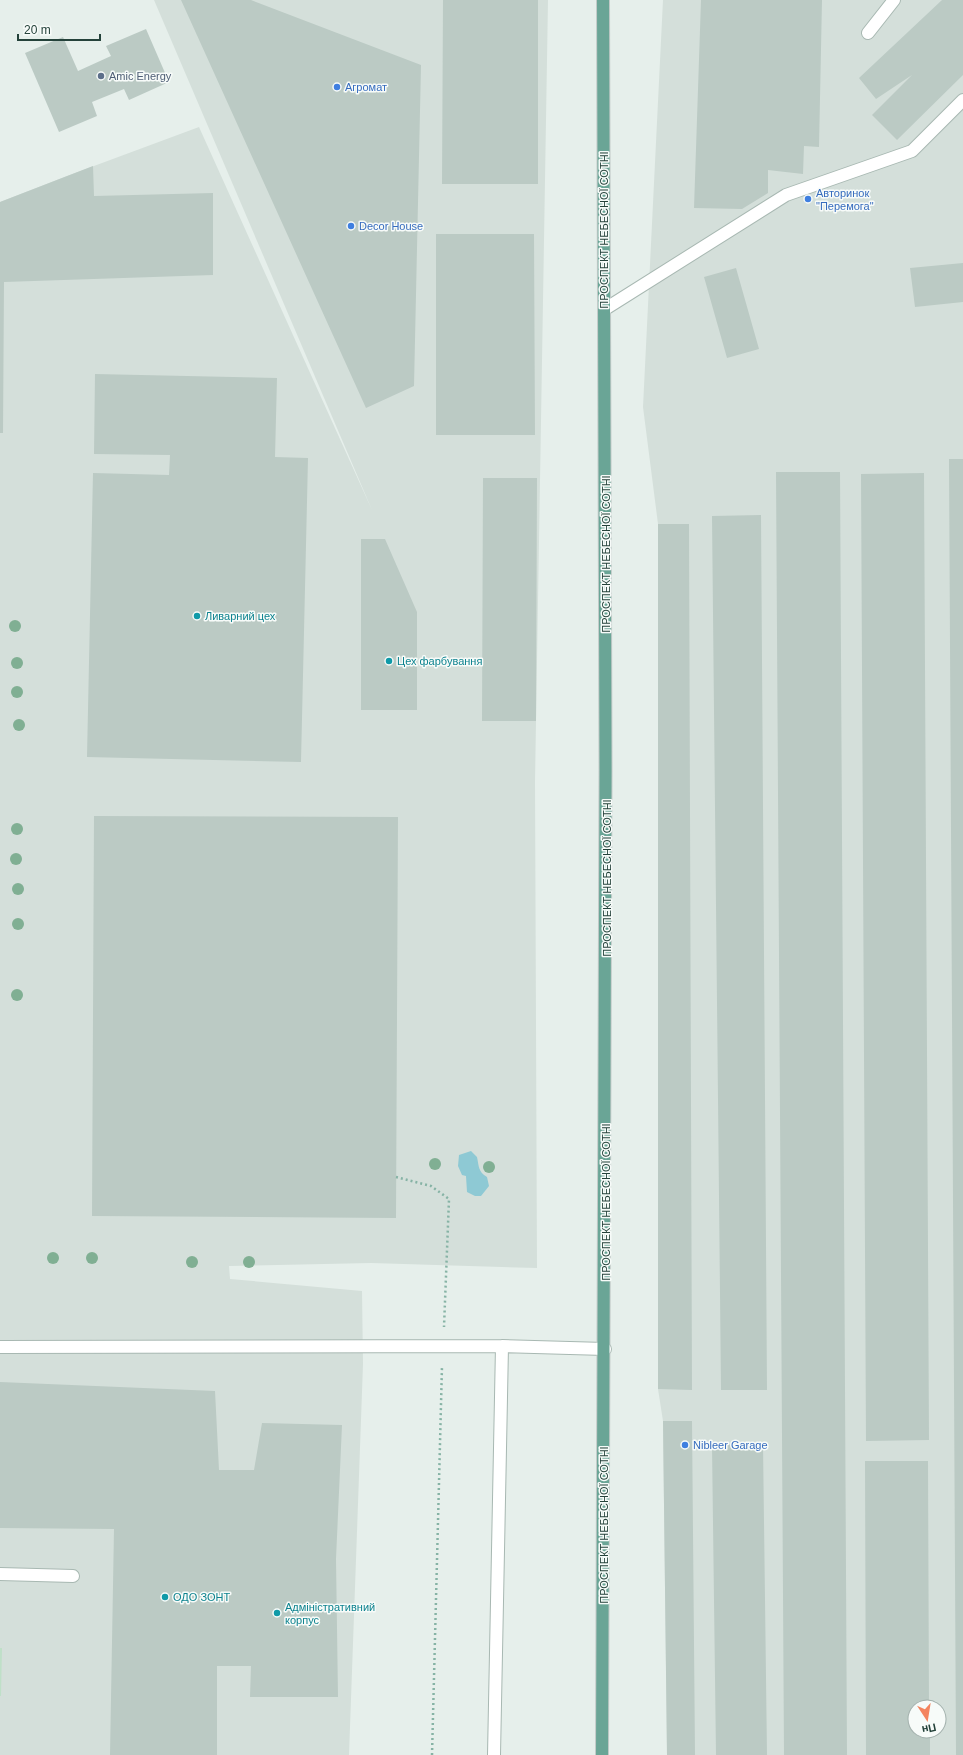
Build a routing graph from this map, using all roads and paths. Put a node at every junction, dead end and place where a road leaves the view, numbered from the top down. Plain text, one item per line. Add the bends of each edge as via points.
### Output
1 (603, 0) edge
2 (894, 0) edge
3 (868, 33) dead end
4 (963, 100) edge
5 (604, 309) junction
6 (396, 1177) dead end
7 (502, 1346) junction
8 (0, 1347) edge
9 (443, 1347) junction
10 (605, 1349) junction
11 (0, 1574) edge
12 (73, 1576) dead end
13 (432, 1755) edge
14 (494, 1755) edge
15 (602, 1755) edge

1 - 5 main road, ПРОСПЕКТ НЕБЕСНОЇ СОТНІ
2 - 3 lane
4 - 5 lane via 912,150 786,195
5 - 10 main road, ПРОСПЕКТ НЕБЕСНОЇ СОТНІ via 607,794
6 - 9 path via 431,1186 449,1199
7 - 9 lane
7 - 10 lane
7 - 14 lane
8 - 9 lane
9 - 13 path
10 - 15 main road, ПРОСПЕКТ НЕБЕСНОЇ СОТНІ
11 - 12 lane

